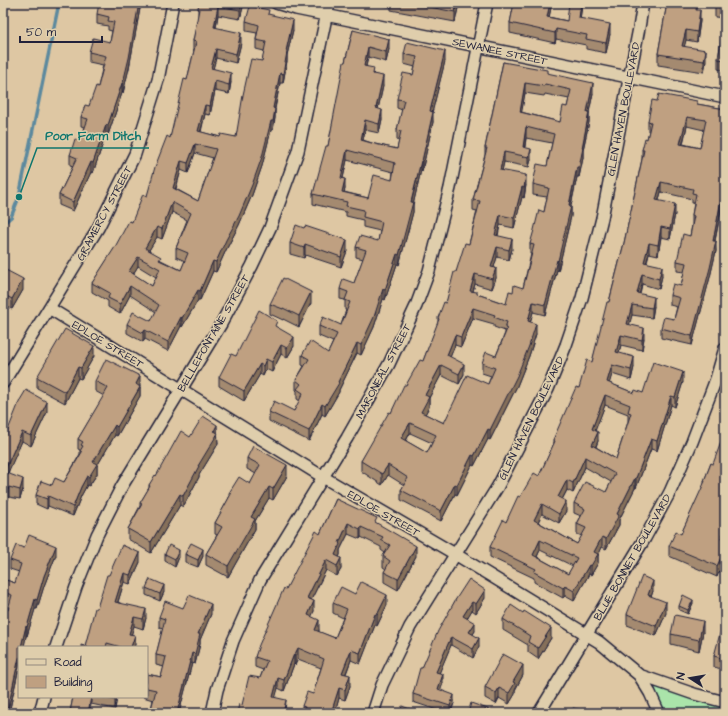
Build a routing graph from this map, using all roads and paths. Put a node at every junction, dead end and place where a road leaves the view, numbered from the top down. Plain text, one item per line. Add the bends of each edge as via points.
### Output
1 (173, 3) edge
2 (276, 3) edge
3 (329, 3) edge
4 (487, 3) edge
5 (643, 3) edge
6 (327, 16) junction
7 (478, 46) junction
8 (630, 78) junction
9 (725, 97) edge
10 (49, 308) junction
11 (725, 348) edge
12 (3, 383) edge
13 (181, 388) junction
14 (323, 477) junction
15 (455, 554) junction
16 (587, 635) junction
17 (56, 646) edge
18 (639, 675) junction
19 (44, 698) edge
20 (725, 702) edge
21 (40, 713) edge
22 (212, 713) edge
23 (373, 713) edge
24 (539, 713) edge
25 (659, 713) edge

1 - 10 street, GRAMERCY STREET via 158,80 135,154 98,228
2 - 6 street, SEWANEE STREET
3 - 6 street, BELLEFONTAINE STREET
4 - 7 street, MARONEAL STREET
5 - 8 street, GLEN HAVEN BOULEVARD
6 - 7 street, SEWANEE STREET
6 - 13 street, BELLEFONTAINE STREET via 298,151 270,228 221,324
7 - 8 street, SEWANEE STREET
7 - 14 street, MARONEAL STREET via 450,188 429,271 416,306 388,364
8 - 9 street, SEWANEE STREET
8 - 15 street, GLEN HAVEN BOULEVARD via 594,254 566,345 548,389 501,479
10 - 12 street, GRAMERCY STREET
10 - 13 street, EDLOE STREET
11 - 16 street, BLUE BONNET BOULEVARD via 692,442 670,492
13 - 14 street, EDLOE STREET
13 - 17 street, BELLEFONTAINE STREET via 122,486 97,535
14 - 15 street, EDLOE STREET
14 - 22 street, MARONEAL STREET via 260,580 233,641
15 - 16 street, EDLOE STREET
15 - 23 street, GLEN HAVEN BOULEVARD via 410,627 382,685
16 - 18 street, EDLOE STREET
16 - 24 street, BLUE BONNET BOULEVARD
18 - 20 street, EDLOE STREET
18 - 25 street
19 - 21 street

